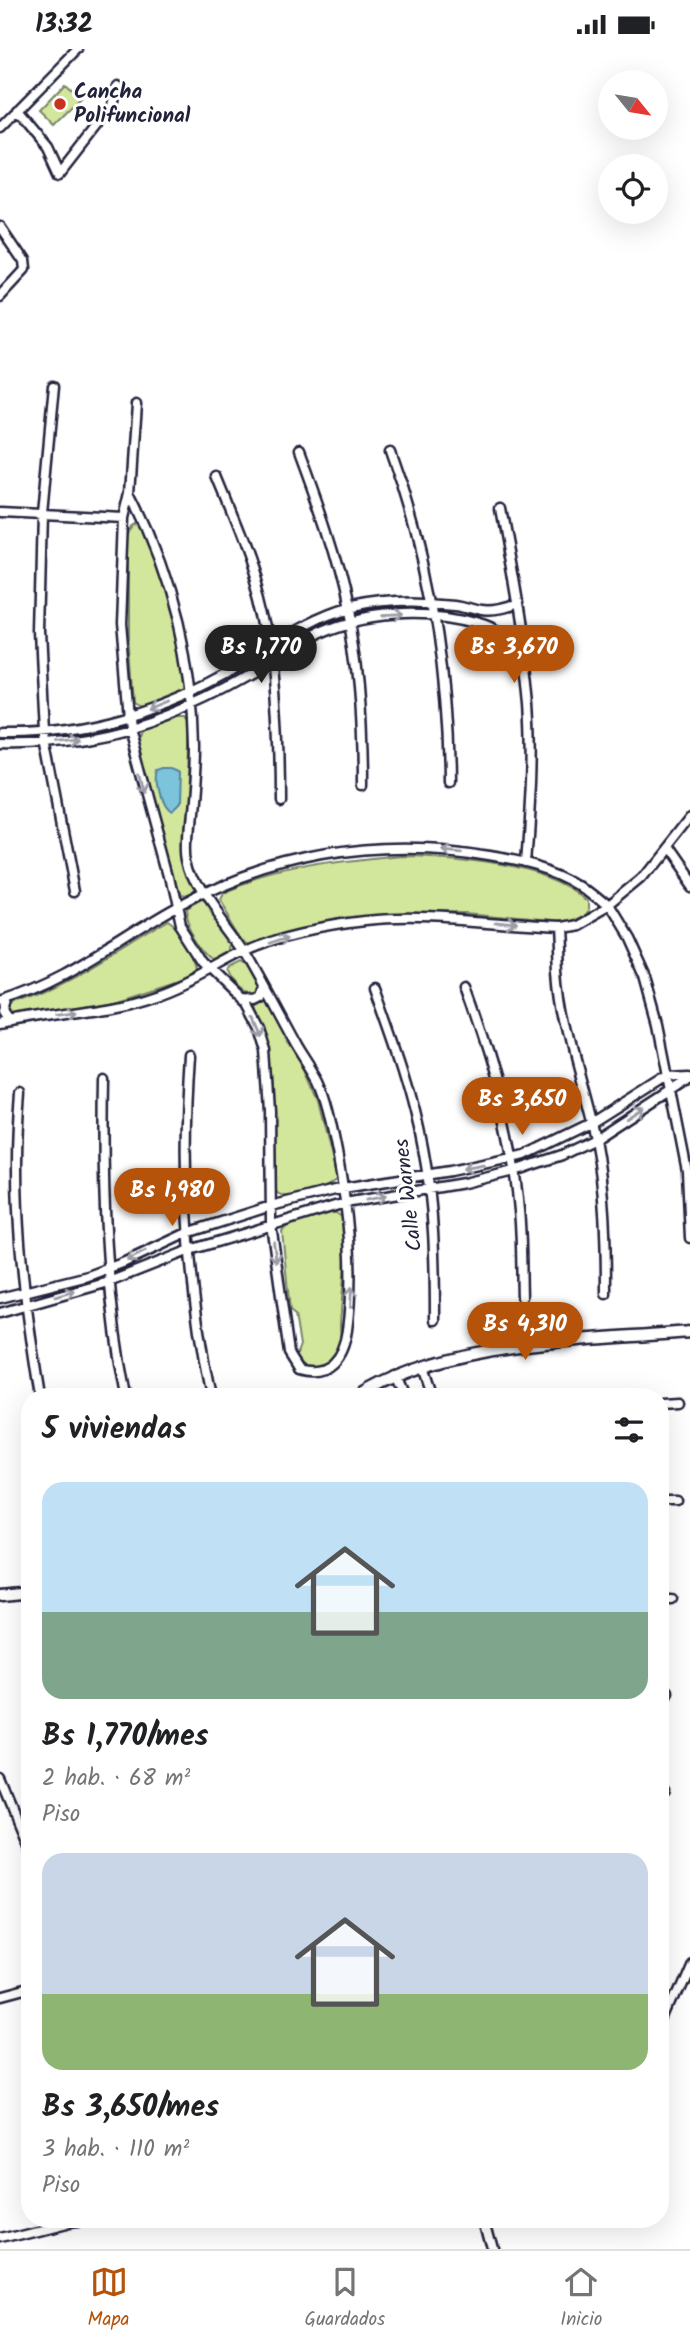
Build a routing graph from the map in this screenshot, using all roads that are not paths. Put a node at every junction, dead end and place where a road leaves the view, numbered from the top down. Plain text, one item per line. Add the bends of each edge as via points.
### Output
1 (78, 49) edge
2 (118, 86) dead end
3 (17, 110) junction
4 (0, 128) edge
5 (0, 227) edge
6 (0, 296) edge
7 (54, 385) dead end
8 (136, 403) dead end
9 (390, 450) dead end
10 (299, 452) dead end
11 (218, 477) dead end
12 (130, 493) junction
13 (500, 508) dead end
14 (0, 512) edge
15 (42, 513) junction
16 (124, 518) junction
17 (431, 603) junction
18 (518, 604) junction
19 (348, 609) junction
20 (435, 616) junction
21 (350, 622) junction
22 (269, 647) junction
23 (524, 649) junction
24 (271, 662) junction
25 (191, 690) junction
26 (191, 705) junction
27 (127, 716) junction
28 (129, 728) junction
29 (44, 731) junction
30 (0, 733) edge
31 (46, 743) junction
32 (0, 744) edge
33 (448, 783) dead end
34 (363, 785) dead end
35 (279, 799) dead end
36 (690, 815) edge
37 (665, 850) junction
38 (526, 863) junction
39 (690, 886) edge
40 (75, 891) dead end
41 (205, 894) junction
42 (607, 905) junction
43 (176, 908) junction
44 (556, 928) junction
45 (244, 951) junction
46 (211, 970) junction
47 (264, 987) junction
48 (464, 987) dead end
49 (375, 988) dead end
50 (241, 999) junction
51 (4, 1001) edge
52 (10, 1022) junction
53 (0, 1024) edge
54 (189, 1055) dead end
55 (667, 1075) junction
56 (690, 1075) edge
57 (104, 1078) dead end
58 (671, 1090) junction
59 (20, 1093) dead end
60 (591, 1123) junction
61 (595, 1139) junction
62 (511, 1159) junction
63 (514, 1171) junction
64 (689, 1172) edge
65 (427, 1175) junction
66 (343, 1188) junction
67 (429, 1188) junction
68 (345, 1203) junction
69 (271, 1206) junction
70 (271, 1224) junction
71 (187, 1233) junction
72 (690, 1238) edge
73 (190, 1250) junction
74 (107, 1268) junction
75 (109, 1282) junction
76 (24, 1292) junction
77 (606, 1294) dead end
78 (522, 1297) dead end
79 (0, 1299) edge
80 (26, 1306) junction
81 (0, 1313) edge
82 (435, 1320) dead end
83 (690, 1332) edge
84 (422, 1367) junction
85 (395, 1376) junction
86 (39, 1388) edge
87 (125, 1388) edge
88 (209, 1388) edge
89 (374, 1388) edge
90 (400, 1388) edge
91 (429, 1388) edge
92 (669, 1402) edge
93 (678, 1402) dead end
94 (669, 1501) edge
95 (675, 1501) dead end
96 (21, 1592) edge
97 (0, 1595) edge
98 (669, 1599) edge
99 (673, 1599) dead end
100 (0, 1779) edge
101 (21, 1829) edge
102 (690, 1962) edge
103 (21, 1992) edge
104 (0, 1998) edge
105 (669, 2011) edge
106 (43, 2228) edge
107 (486, 2228) edge
108 (0, 2239) edge
109 (492, 2249) edge

1 - 3 street
2 - 3 street via 113,105 60,173 48,147
3 - 4 street
5 - 6 street via 23,261 24,270
7 - 15 street
8 - 12 street
9 - 17 street via 409,502
10 - 19 street
11 - 22 street via 254,575
12 - 16 street
12 - 25 street via 151,533 171,592
13 - 18 street
14 - 15 street
15 - 16 street
15 - 29 street via 39,634
16 - 27 street via 120,625
17 - 18 street via 482,610
17 - 19 street via 388,601
17 - 20 street
18 - 23 street
19 - 21 street
19 - 22 street via 307,624
21 -> 20 street via 389,614
20 - 23 street via 480,623
20 - 33 street via 444,677
21 - 24 street via 313,636
21 - 34 street via 363,723
22 - 24 street
22 - 25 street
23 - 38 street via 532,748
24 - 26 street
24 - 35 street
25 - 26 street
25 -> 27 street
26 - 28 street
26 - 41 street via 194,745 189,856
27 - 28 street
27 - 29 street
31 -> 28 street
28 -> 43 street
29 - 30 street
29 - 31 street
31 - 32 street
31 - 40 street
36 - 37 street
37 - 39 street
37 - 42 street
38 -> 41 street via 455,850 354,850 286,864
38 - 42 street via 581,885
41 - 43 street
41 - 45 street
42 - 44 street via 572,925
42 - 55 street via 645,978
43 - 46 street via 180,926
43 - 51 street via 56,981
45 -> 44 street via 302,932 366,921 431,919
44 - 60 street via 562,998
45 - 46 street
45 - 47 street
46 - 50 street
52 -> 46 street via 129,1002
47 - 50 street via 255,1000
47 - 66 street via 318,1081 329,1112
48 - 62 street via 498,1094
49 - 65 street, Calle Warnes via 410,1090
50 -> 69 street via 260,1028 266,1051
51 - 52 street
52 - 53 street
54 - 71 street
55 - 56 street
55 - 58 street
55 - 60 street
56 - 58 street
57 - 74 street
61 -> 58 street
58 - 64 street
59 - 76 street via 16,1189
60 - 61 street
60 - 62 street
61 - 63 street
61 - 77 street via 606,1231
62 - 63 street
62 -> 65 street
63 - 67 street
63 - 78 street
64 - 72 street
65 - 66 street
65 - 67 street, Calle Warnes
66 - 68 street
66 - 69 street
68 -> 67 street
67 - 82 street, Calle Warnes
68 - 70 street
70 -> 68 street via 289,1353 299,1369 325,1369 338,1359 345,1344 350,1307 352,1268
69 - 70 street
69 - 71 street
70 - 73 street
71 - 73 street
71 -> 74 street
73 - 75 street
73 - 88 street
74 - 75 street
74 - 76 street
80 -> 75 street
75 - 87 street
76 - 79 street
76 - 80 street
80 - 81 street
80 - 86 street
83 - 84 street via 529,1345
84 - 85 street
84 - 91 street
85 - 89 street
85 - 90 street
92 - 93 street
94 - 95 street
96 - 97 street
98 - 99 street
100 - 101 street
102 - 105 street
103 - 104 street
106 - 108 street
107 - 109 street

